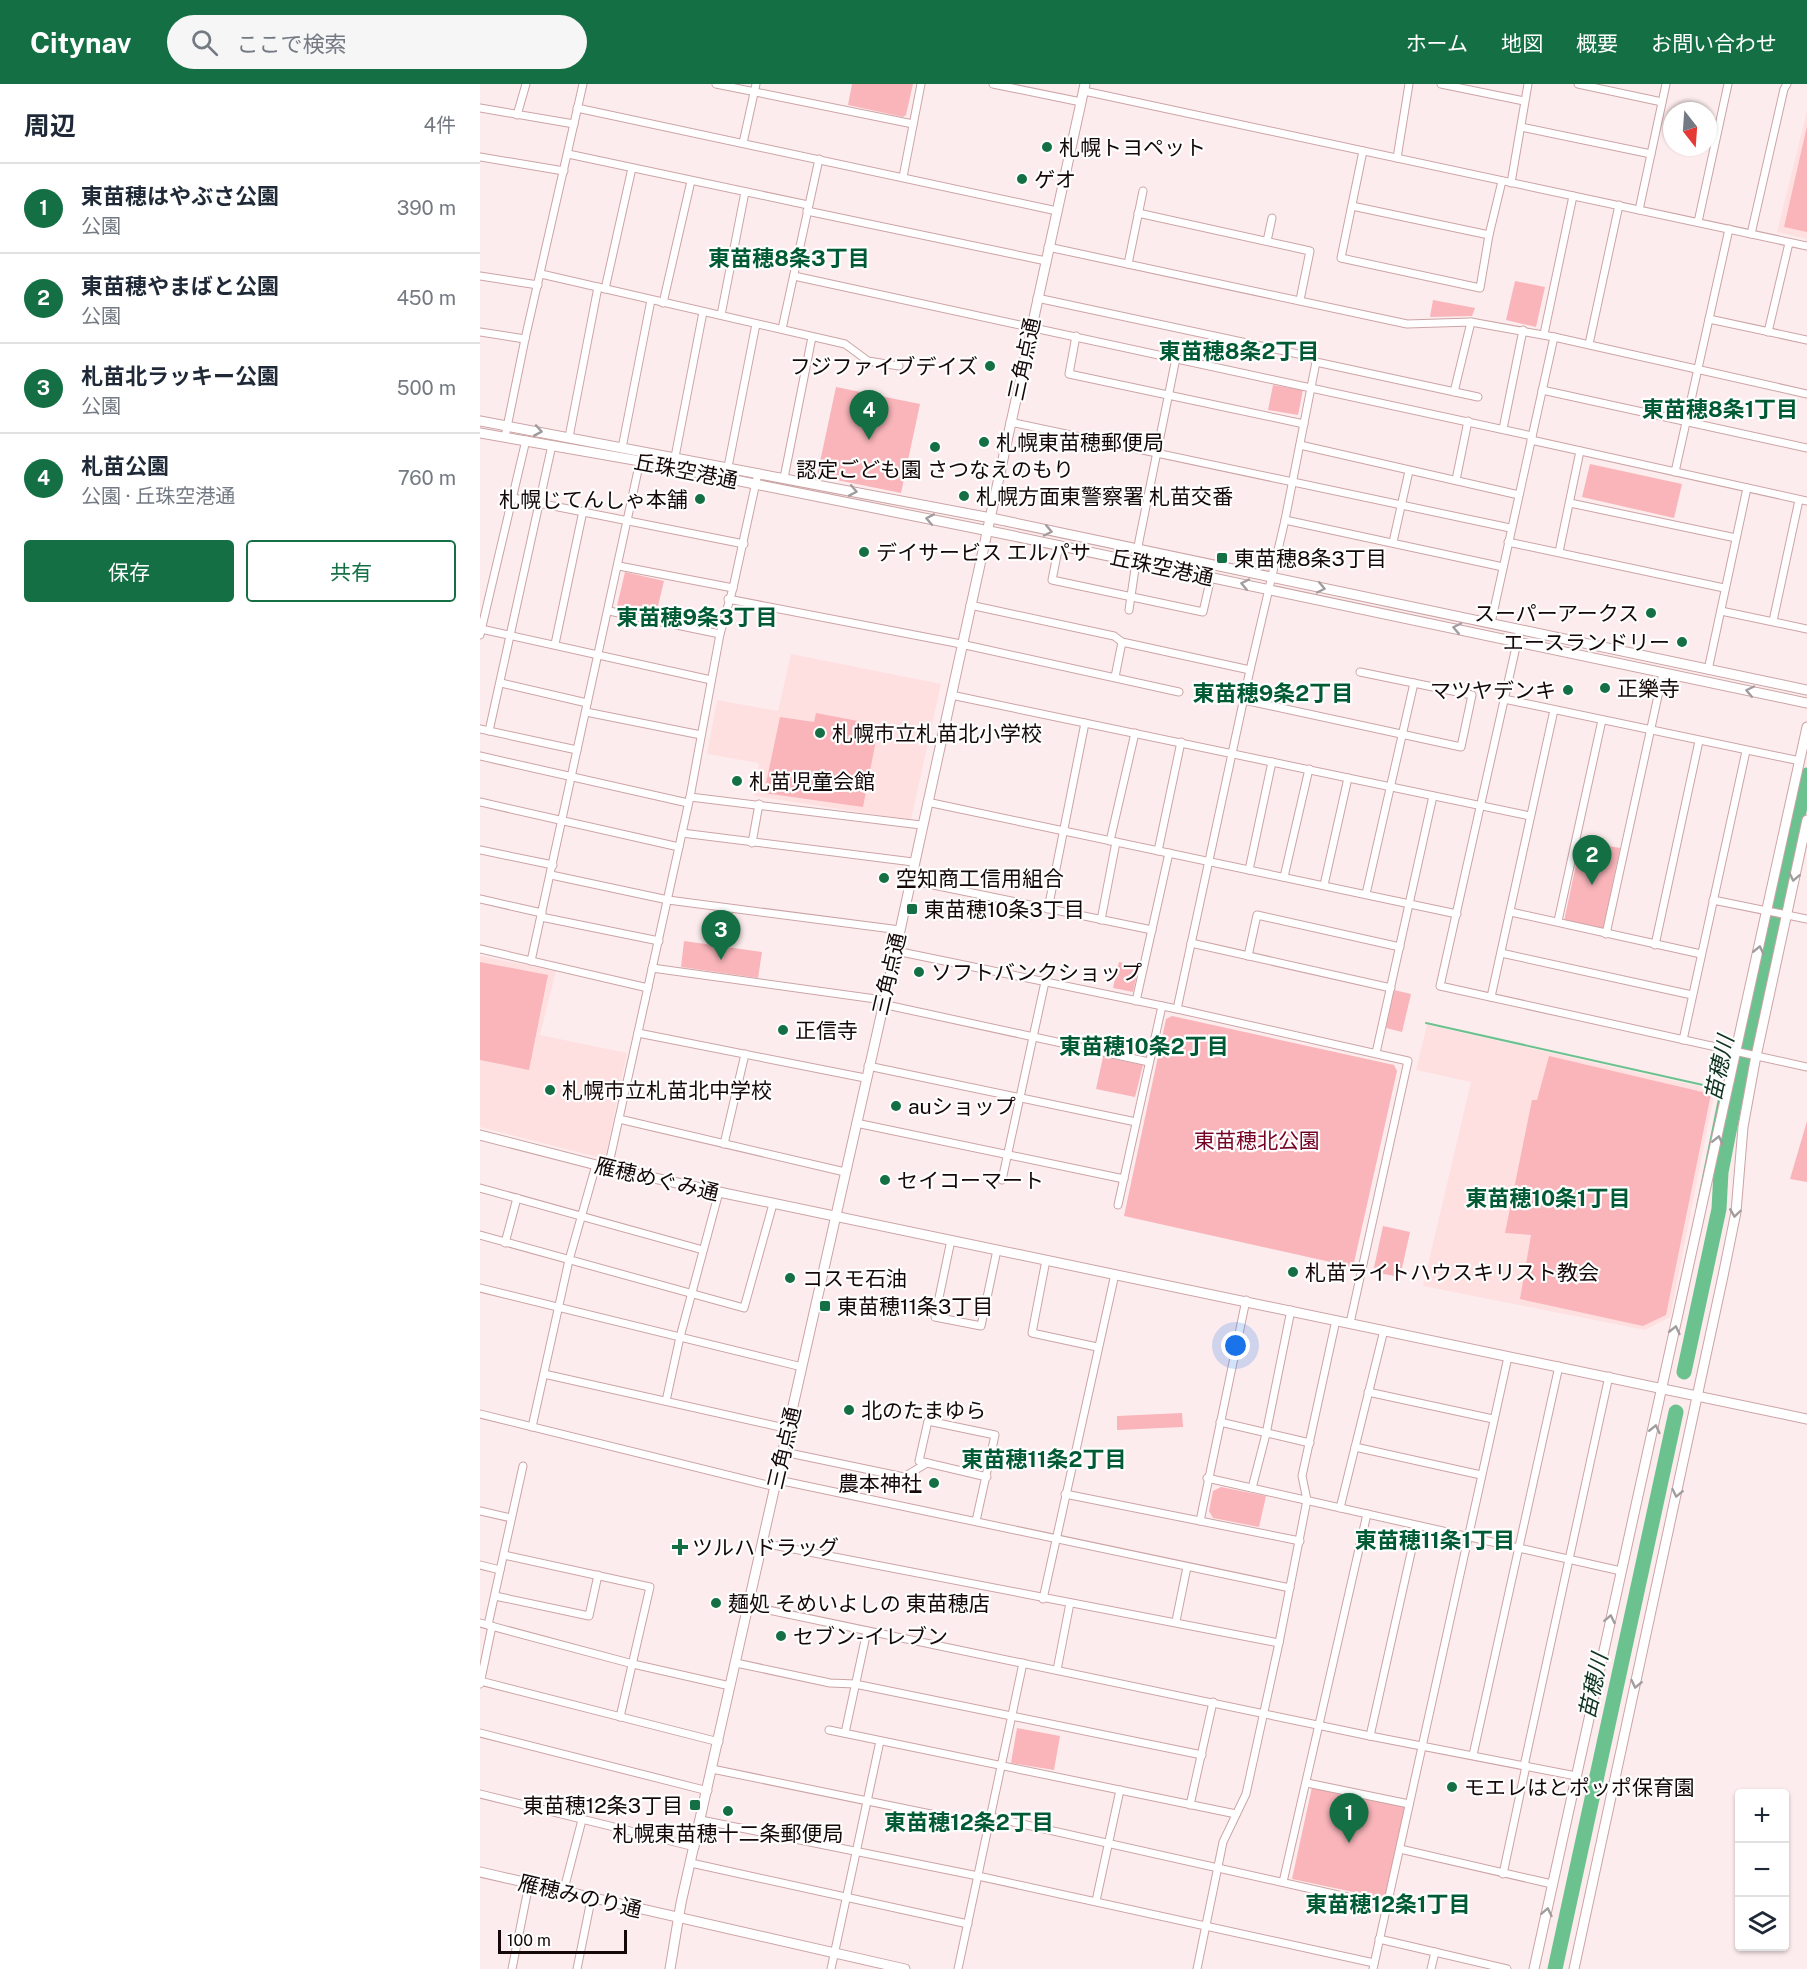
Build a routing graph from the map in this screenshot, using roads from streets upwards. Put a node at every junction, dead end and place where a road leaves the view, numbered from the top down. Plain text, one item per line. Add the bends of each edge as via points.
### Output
1 (526, 84) edge
2 (584, 84) edge
3 (716, 84) edge
4 (921, 84) edge
5 (993, 84) edge
6 (1409, 84) edge
7 (1441, 84) edge
8 (1528, 84) edge
9 (1578, 84) edge
10 (1666, 84) edge
11 (1728, 84) edge
12 (1787, 84) edge
13 (755, 88) edge
14 (1084, 88) edge
15 (1524, 101) junction
16 (1081, 102) junction
17 (1662, 102) junction
18 (480, 108) edge
19 (578, 108) junction
20 (517, 115) junction
21 (574, 124) junction
22 (913, 124) junction
23 (1521, 127) junction
24 (744, 143) junction
25 (1363, 151) junction
26 (568, 154) junction
27 (1651, 154) junction
28 (480, 157) edge
29 (1397, 158) junction
30 (819, 159) junction
31 (632, 168) junction
32 (564, 171) junction
33 (903, 177) junction
34 (691, 181) junction
35 (1502, 181) junction
36 (1511, 183) junction
37 (1143, 191) dead end
38 (745, 192) junction
39 (1573, 196) junction
40 (1619, 205) junction
41 (1352, 206) junction
42 (807, 208) junction
43 (1640, 210) junction
44 (1057, 211) junction
45 (1138, 213) junction
46 (1272, 218) dead end
47 (1698, 222) junction
48 (1729, 229) junction
49 (1751, 234) junction
50 (1489, 235) junction
51 (1267, 241) junction
52 (1789, 243) junction
53 (1807, 246) edge
54 (1048, 247) junction
55 (1046, 261) junction
56 (1128, 264) junction
57 (541, 274) junction
58 (480, 276) edge
59 (794, 276) junction
60 (538, 285) junction
61 (602, 288) junction
62 (1037, 298) junction
63 (651, 300) junction
64 (1300, 300) junction
65 (663, 303) junction
66 (703, 312) junction
67 (721, 315) junction
68 (1709, 319) junction
69 (1471, 322) junction
70 (756, 324) junction
71 (1031, 327) junction
72 (782, 329) junction
73 (1523, 330) junction
74 (480, 332) edge
75 (1768, 332) junction
76 (1544, 334) junction
77 (1076, 336) junction
78 (812, 337) junction
79 (1554, 337) junction
80 (525, 339) junction
81 (1807, 340) edge
82 (1589, 345) junction
83 (1176, 358) junction
84 (1316, 362) junction
85 (899, 366) dead end
86 (1698, 370) junction
87 (1311, 387) junction
88 (1542, 390) junction
89 (1454, 392) junction
90 (1807, 394) edge
91 (1169, 395) junction
92 (1478, 397) dead end
93 (1687, 420) junction
94 (480, 421) edge
95 (1468, 421) junction
96 (1010, 422) junction
97 (1304, 424) junction
98 (507, 426) junction
99 (1503, 429) junction
100 (480, 433) edge
101 (505, 437) junction
102 (569, 437) junction
103 (1532, 438) junction
104 (526, 440) junction
105 (552, 445) junction
106 (1300, 445) junction
107 (622, 448) junction
108 (1807, 448) edge
109 (1580, 451) junction
110 (1157, 453) junction
111 (675, 457) junction
112 (640, 461) junction
113 (728, 467) junction
114 (1409, 471) junction
115 (1675, 472) junction
116 (758, 473) junction
117 (784, 478) junction
118 (1456, 480) junction
119 (1292, 482) junction
120 (756, 484) junction
121 (1747, 488) junction
122 (1519, 495) junction
123 (513, 498) junction
124 (1803, 501) edge
125 (538, 502) junction
126 (1570, 503) junction
127 (1402, 505) junction
128 (583, 511) junction
129 (991, 519) junction
130 (628, 520) junction
131 (1285, 520) junction
132 (1510, 528) junction
133 (988, 530) junction
134 (1736, 538) junction
135 (1393, 542) junction
136 (1508, 542) junction
137 (744, 544) junction
138 (1059, 545) junction
139 (1139, 550) junction
140 (1559, 552) junction
141 (1138, 561) junction
142 (619, 566) junction
143 (1503, 567) junction
144 (1211, 577) junction
145 (1272, 578) junction
146 (733, 588) junction
147 (1724, 588) junction
148 (1270, 589) junction
149 (1132, 597) junction
150 (728, 599) junction
151 (970, 605) junction
152 (1129, 610) dead end
153 (1721, 610) junction
154 (609, 611) junction
155 (1773, 621) junction
156 (1491, 623) junction
157 (1520, 629) junction
158 (1807, 629) edge
159 (481, 632) edge
160 (720, 634) junction
161 (510, 636) junction
162 (1518, 640) junction
163 (1122, 642) junction
164 (555, 644) junction
165 (961, 644) junction
166 (598, 654) junction
167 (1250, 670) junction
168 (1708, 670) junction
169 (1360, 672) dead end
170 (1663, 673) junction
171 (1115, 677) junction
172 (711, 680) junction
173 (501, 683) junction
174 (1414, 683) junction
175 (1807, 690) edge
176 (1179, 692) dead end
177 (951, 695) junction
178 (1504, 699) junction
179 (1244, 700) junction
180 (587, 703) junction
181 (1807, 703) edge
182 (1554, 710) junction
183 (586, 712) junction
184 (1602, 720) junction
185 (1085, 723) junction
186 (1807, 727) edge
187 (480, 729) edge
188 (1649, 729) junction
189 (489, 731) junction
190 (1135, 733) junction
191 (1402, 733) junction
192 (701, 735) junction
193 (1699, 741) junction
194 (1181, 742) junction
195 (577, 750) junction
196 (1746, 751) junction
197 (1232, 753) junction
198 (480, 756) edge
199 (1800, 761) junction
200 (1272, 762) junction
201 (1309, 769) junction
202 (572, 776) junction
203 (1348, 778) junction
204 (1391, 787) junction
205 (1433, 796) junction
206 (689, 800) junction
207 (480, 802) edge
208 (927, 802) junction
209 (759, 804) junction
210 (1481, 805) junction
211 (1530, 816) junction
212 (562, 820) junction
213 (1807, 820) edge
214 (921, 825) junction
215 (1062, 831) junction
216 (682, 833) junction
217 (1113, 841) junction
218 (752, 843) junction
219 (679, 847) junction
220 (480, 850) edge
221 (1158, 851) junction
222 (1169, 853) junction
223 (913, 862) junction
224 (1209, 862) junction
225 (553, 866) junction
226 (1249, 870) junction
227 (551, 874) junction
228 (1284, 877) junction
229 (909, 880) junction
230 (1324, 885) junction
231 (1366, 894) junction
232 (480, 899) edge
233 (668, 900) junction
234 (1713, 900) junction
235 (1408, 904) junction
236 (1047, 909) junction
237 (1510, 912) junction
238 (1770, 912) junction
239 (1457, 914) junction
240 (1784, 914) junction
241 (541, 915) junction
242 (1807, 919) edge
243 (1101, 920) junction
244 (1558, 921) junction
245 (900, 930) junction
246 (1152, 930) junction
247 (1606, 934) junction
248 (658, 941) junction
249 (1191, 943) junction
250 (1655, 945) junction
251 (1400, 947) junction
252 (480, 949) edge
253 (896, 951) junction
254 (1501, 953) junction
255 (1701, 954) junction
256 (1248, 956) junction
257 (531, 961) junction
258 (652, 968) junction
259 (1044, 982) junction
260 (648, 988) junction
261 (1391, 988) junction
262 (1692, 995) junction
263 (1491, 997) junction
264 (1136, 1001) junction
265 (883, 1002) junction
266 (1162, 1005) junction
267 (1177, 1008) junction
268 (638, 1033) junction
269 (1033, 1036) junction
270 (1683, 1040) junction
271 (1739, 1052) junction
272 (1376, 1053) junction
273 (746, 1054) junction
274 (1755, 1055) junction
275 (1149, 1062) junction
276 (868, 1066) junction
277 (1807, 1067) edge
278 (865, 1078) junction
279 (1019, 1097) junction
280 (619, 1119) junction
281 (1136, 1122) junction
282 (856, 1123) junction
283 (480, 1135) edge
284 (723, 1144) junction
285 (1008, 1155) junction
286 (596, 1165) junction
287 (608, 1168) junction
288 (845, 1172) junction
289 (1124, 1179) junction
290 (1002, 1180) dead end
291 (480, 1188) edge
292 (719, 1192) junction
293 (517, 1198) junction
294 (773, 1204) junction
295 (1118, 1204) dead end
296 (580, 1216) junction
297 (835, 1217) junction
298 (480, 1235) edge
299 (951, 1240) junction
300 (505, 1243) junction
301 (703, 1250) junction
302 (997, 1250) junction
303 (569, 1260) junction
304 (1046, 1260) junction
305 (1115, 1274) junction
306 (480, 1288) edge
307 (691, 1294) junction
308 (1246, 1300) junction
309 (559, 1307) junction
310 (1291, 1310) junction
311 (1336, 1320) junction
312 (1350, 1323) junction
313 (1383, 1330) junction
314 (680, 1337) junction
315 (1097, 1347) junction
316 (1508, 1357) junction
317 (1559, 1366) junction
318 (802, 1367) junction
319 (544, 1374) junction
320 (1609, 1376) junction
321 (1664, 1388) junction
322 (1368, 1392) junction
323 (1696, 1394) junction
324 (666, 1401) junction
325 (481, 1415) edge
326 (1492, 1419) junction
327 (1807, 1419) edge
328 (1220, 1422) junction
329 (480, 1424) edge
330 (532, 1427) junction
331 (789, 1429) junction
332 (1266, 1434) junction
333 (1310, 1443) junction
334 (1355, 1447) junction
335 (784, 1452) junction
336 (927, 1463) junction
337 (523, 1466) dead end
338 (1481, 1475) junction
339 (987, 1477) junction
340 (1207, 1478) junction
341 (777, 1483) junction
342 (1252, 1488) junction
343 (1065, 1494) junction
344 (1307, 1500) junction
345 (1340, 1508) junction
346 (480, 1511) edge
347 (1367, 1514) junction
348 (511, 1518) junction
349 (976, 1521) junction
350 (1200, 1521) junction
351 (1417, 1526) junction
352 (1056, 1537) junction
353 (1467, 1537) junction
354 (1300, 1541) junction
355 (762, 1544) junction
356 (1517, 1548) junction
357 (504, 1555) junction
358 (1569, 1560) junction
359 (480, 1565) edge
360 (1187, 1567) junction
361 (500, 1570) junction
362 (1621, 1571) junction
363 (598, 1575) junction
364 (1290, 1588) junction
365 (495, 1596) junction
366 (1043, 1599) junction
367 (1070, 1603) junction
368 (748, 1606) junction
369 (1176, 1622) junction
370 (480, 1623) edge
371 (490, 1626) junction
372 (867, 1631) junction
373 (1279, 1643) junction
374 (736, 1663) junction
375 (1023, 1663) junction
376 (633, 1664) junction
377 (1057, 1670) junction
378 (480, 1682) edge
379 (855, 1684) junction
380 (730, 1686) junction
381 (1213, 1702) junction
382 (1264, 1712) junction
383 (1012, 1716) junction
384 (620, 1717) junction
385 (1320, 1726) junction
386 (829, 1730) dead end
387 (480, 1733) edge
388 (845, 1733) junction
389 (1371, 1737) junction
390 (880, 1741) junction
391 (719, 1742) junction
392 (1422, 1746) junction
393 (1202, 1755) junction
394 (1473, 1755) junction
395 (1002, 1766) junction
396 (1525, 1766) junction
397 (712, 1769) junction
398 (1576, 1776) junction
399 (1307, 1783) junction
400 (1120, 1790) junction
401 (708, 1791) junction
402 (480, 1794) edge
403 (867, 1801) junction
404 (1409, 1804) junction
405 (1190, 1805) junction
406 (1236, 1814) junction
407 (991, 1816) junction
408 (582, 1820) junction
409 (701, 1820) junction
410 (989, 1826) junction
411 (1109, 1845) junction
412 (694, 1847) junction
413 (1400, 1849) junction
414 (856, 1853) junction
415 (691, 1863) junction
416 (1218, 1868) junction
417 (480, 1872) edge
418 (1503, 1874) junction
419 (978, 1876) junction
420 (1283, 1882) junction
421 (529, 1884) junction
422 (1552, 1884) junction
423 (563, 1893) junction
424 (846, 1897) junction
425 (591, 1900) junction
426 (1096, 1901) junction
427 (1388, 1906) junction
428 (681, 1919) junction
429 (968, 1924) junction
430 (1205, 1926) junction
431 (1379, 1939) junction
432 (1435, 1952) junction
433 (834, 1953) junction
434 (1374, 1966) edge
435 (883, 1967) edge
436 (512, 1969) edge
437 (577, 1969) edge
438 (670, 1969) edge
439 (831, 1969) edge
440 (905, 1969) edge
441 (958, 1969) edge
442 (1197, 1969) edge
443 (1431, 1969) edge
444 (1507, 1969) edge
445 (1534, 1969) edge
446 (1574, 1969) edge

1 - 20 street
2 - 19 street
3 - 13 street
4 - 22 street
5 - 16 street
6 - 29 street
7 - 15 street
8 - 15 street
9 - 17 street
10 - 17 street
11 - 47 street
12 - 49 street
13 - 22 street
13 - 24 street
14 - 16 street, 三角点通
14 - 25 street
15 - 23 street
16 - 44 street, 三角点通
17 - 27 street
18 - 20 street
19 - 21 street
19 - 24 street
20 - 21 street
21 - 26 street
22 - 33 street
23 - 27 street
23 - 36 street
24 - 30 street
25 - 29 street
25 - 41 street
26 - 31 street
26 - 32 street
27 - 43 street
28 - 32 street
29 - 35 street
30 - 33 street
30 - 42 street
31 - 34 street
31 - 61 street
32 - 57 street
33 - 44 street
34 - 38 street
34 - 65 street
35 - 36 street
35 - 50 street
36 - 39 street
37 - 45 street
38 - 42 street
38 - 67 street
39 - 40 street
39 - 76 street
40 - 43 street
40 - 82 street
41 - 50 street
41 - 50 street via 1341,258 1480,288
42 - 55 street
42 - 59 street
43 - 47 street
44 - 54 street, 三角点通
45 - 51 street
45 - 56 street
46 - 51 street
47 - 48 street
48 - 49 street
48 - 68 street
49 - 52 street
51 - 64 street via 1310,251
52 - 53 street
52 - 75 street
54 - 55 street, 三角点通
54 - 56 street
55 - 62 street, 三角点通
56 - 64 street
57 - 60 street
57 - 61 street
58 - 60 street
59 - 71 street
59 - 72 street
60 - 80 street
61 - 63 street
61 - 102 street
62 - 71 street, 三角点通
62 - 84 street via 1312,357
63 - 65 street
63 - 107 street
64 - 69 street via 1407,324
65 - 66 street
66 - 67 street
66 - 111 street
67 - 70 street
68 - 75 street
68 - 86 street
69 - 73 street
69 - 89 street
70 - 72 street
70 - 113 street
71 - 77 street
71 - 96 street, 三角点通
72 - 78 street
73 - 76 street
73 - 99 street
74 - 80 street
75 - 81 street
76 - 79 street
77 - 83 street
77 - 91 street via 1069,374
78 - 85 street via 845,344 868,361
78 - 117 street
79 - 82 street
79 - 88 street
80 - 98 street
82 - 86 street
83 - 87 street
83 - 91 street
84 - 87 street
84 - 89 street
86 - 90 street
86 - 93 street
87 - 95 street
87 - 97 street
88 - 93 street
88 - 103 street
89 - 92 street
91 - 97 street
91 - 110 street
93 - 108 street
93 - 115 street
94 - 98 street, 丘珠空港通
95 - 99 street
95 - 118 street
96 - 110 street
96 - 129 street, 三角点通
97 - 106 street
98 - 101 street
98 -> 102 street, 丘珠空港通
99 - 103 street
100 - 101 street, 丘珠空港通
101 - 104 street, 丘珠空港通
102 - 107 street, 丘珠空港通
103 - 109 street
103 - 122 street
104 - 105 street, 丘珠空港通
104 - 123 street
105 - 112 street, 丘珠空港通
105 - 125 street
106 - 114 street
106 - 119 street
107 - 111 street, 丘珠空港通
109 - 115 street
109 - 126 street
110 - 119 street
110 - 139 street
111 - 113 street, 丘珠空港通
112 - 120 street, 丘珠空港通
112 - 130 street
113 - 116 street, 丘珠空港通
114 - 118 street
114 - 127 street
115 - 121 street
116 - 117 street, 丘珠空港通
116 - 120 street
117 -> 129 street, 丘珠空港通
118 - 122 street
119 - 127 street
119 - 131 street
133 -> 120 street, 丘珠空港通
120 - 137 street
121 - 124 street
121 - 134 street
122 - 132 street
123 - 125 street
123 - 159 street
124 - 155 street
125 - 128 street
125 - 161 street
126 - 134 street
126 - 140 street
127 - 132 street
127 - 135 street
128 - 130 street
128 - 164 street
129 - 133 street, 三角点通
129 -> 139 street, 丘珠空港通
130 - 137 street
130 - 142 street
131 - 135 street
131 - 145 street
132 - 136 street
133 - 138 street, 丘珠空港通
133 - 151 street, 三角点通
134 - 147 street
135 - 143 street
136 - 140 street
136 - 143 street
137 - 146 street
138 - 141 street, 丘珠空港通
138 - 149 street via 1052,580
139 - 141 street
139 - 145 street, 丘珠空港通
140 - 147 street
141 - 144 street, 丘珠空港通
141 - 149 street
142 - 146 street
142 - 154 street
143 - 156 street
148 -> 144 street, 丘珠空港通
144 - 149 street via 1203,612
145 - 148 street
145 -> 156 street, 丘珠空港通
146 - 150 street
147 - 153 street
162 -> 148 street, 丘珠空港通
148 - 167 street
149 - 152 street
150 - 160 street
150 - 165 street
151 - 163 street via 1114,636
151 - 165 street, 三角点通
153 - 155 street
153 - 168 street
154 - 160 street
154 - 166 street
155 - 158 street
156 - 157 street, 丘珠空港通
157 - 162 street
157 - 168 street, 丘珠空港通
159 - 161 street
160 - 172 street
161 - 164 street
161 - 173 street
162 - 170 street, 丘珠空港通
162 - 178 street
163 - 167 street
163 - 171 street
164 - 166 street
165 - 171 street
165 - 177 street, 三角点通
166 - 172 street
166 - 180 street
167 - 179 street
168 - 175 street, 丘珠空港通
169 - 174 street
181 -> 170 street, 丘珠空港通
170 - 188 street
171 - 176 street
172 - 192 street
173 - 180 street
173 - 189 street
174 - 191 street
174 - 191 street via 1472,694 1461,747
177 - 185 street
177 - 208 street, 三角点通
178 - 182 street
178 - 210 street
179 - 191 street
179 - 197 street
180 - 183 street
182 - 184 street
182 - 211 street
183 - 192 street
183 - 195 street
184 - 188 street
184 - 244 street
185 - 190 street
185 - 215 street
186 - 199 street
187 - 189 street
188 - 193 street
188 - 247 street
189 - 195 street
190 - 194 street
190 - 217 street
191 - 204 street
192 - 206 street
193 - 196 street
193 - 250 street
194 - 197 street
194 - 221 street
195 - 202 street
196 - 199 street
196 - 234 street
197 - 200 street
197 - 224 street
198 - 202 street
199 - 238 street
200 - 201 street
200 - 226 street
201 - 203 street
201 - 228 street
202 - 206 street
202 - 212 street
203 - 204 street
203 - 230 street
204 - 205 street
204 - 231 street
205 - 210 street
205 - 235 street
206 - 209 street
206 - 216 street
207 - 212 street
208 - 214 street, 三角点通
208 - 215 street
209 - 214 street
209 - 218 street
210 - 211 street
210 - 239 street
211 - 237 street
212 - 219 street
212 - 225 street
213 -> 240 street
214 - 223 street, 三角点通
215 - 217 street
215 - 236 street
216 - 218 street
216 - 219 street
217 - 221 street
217 - 243 street
218 - 223 street
219 - 233 street
220 - 225 street
221 - 222 street
222 - 224 street
222 - 246 street
223 - 229 street, 三角点通
224 - 226 street
224 - 249 street
225 - 227 street
226 - 228 street
227 - 233 street
227 - 241 street
228 - 230 street
229 - 236 street
229 - 245 street, 三角点通
230 - 231 street
231 - 235 street
232 - 241 street
233 - 245 street
233 - 248 street
234 - 238 street
234 - 255 street
235 - 239 street
235 - 251 street
236 - 243 street
237 - 244 street
237 - 254 street
238 - 240 street
271 -> 238 street
239 - 263 street via 1440,986
240 - 242 street
240 - 274 street
241 - 248 street
241 - 257 street
243 - 246 street
244 - 247 street
245 - 253 street, 三角点通
246 - 264 street
247 - 250 street
248 - 258 street
249 - 256 street
249 - 267 street
250 - 255 street
251 - 256 street via 1257,915
251 - 261 street
252 - 257 street
253 - 259 street
253 - 265 street, 三角点通
254 - 262 street
254 - 263 street
255 - 262 street
256 - 261 street
257 - 260 street
258 - 260 street
258 - 265 street
259 - 264 street
259 - 269 street
260 - 268 street
261 - 272 street
262 - 270 street
263 - 270 street
264 - 266 street
265 - 269 street
265 - 276 street, 三角点通
266 - 267 street
266 - 275 street
267 - 272 street
268 - 273 street
268 - 280 street
269 - 275 street
269 - 279 street
270 - 271 street
271 - 274 street
321 -> 271 street
272 - 312 street via 1408,1061
273 - 278 street
273 - 284 street
274 - 277 street
274 -> 323 street via 1743,1127 1736,1212
275 - 281 street
276 - 278 street, 三角点通
276 - 279 street
278 - 282 street, 三角点通
279 - 281 street
279 - 285 street
280 - 284 street
280 - 287 street
281 - 289 street
282 - 285 street
282 - 288 street, 三角点通
283 - 286 street, 雁穂めぐみ通
284 - 288 street
285 - 289 street
285 - 290 street
286 - 287 street, 雁穂めぐみ通
286 - 296 street
287 - 292 street, 雁穂めぐみ通
288 - 297 street, 三角点通
289 - 295 street
291 - 293 street
292 - 294 street, 雁穂めぐみ通
292 - 301 street
293 - 296 street
293 - 300 street
294 - 297 street, 雁穂めぐみ通
294 - 307 street via 744,1308
296 - 301 street
296 - 303 street
297 - 299 street, 雁穂めぐみ通
297 - 318 street, 三角点通
298 - 300 street
299 - 302 street, 雁穂めぐみ通
299 - 302 street via 935,1317 981,1326
300 - 303 street
301 - 307 street
302 - 304 street, 雁穂めぐみ通
303 - 307 street
303 - 309 street
304 - 305 street, 雁穂めぐみ通
304 - 315 street via 1032,1333
305 - 308 street, 雁穂めぐみ通
305 - 315 street
306 - 309 street
307 - 314 street
308 - 310 street, 雁穂めぐみ通
308 - 328 street
309 - 314 street
309 - 319 street
310 - 311 street, 雁穂めぐみ通
310 - 332 street
311 - 312 street, 雁穂めぐみ通
311 - 333 street
312 - 313 street, 雁穂めぐみ通
313 - 316 street, 雁穂めぐみ通
313 - 322 street
314 - 318 street
314 - 324 street
315 - 343 street
316 - 317 street, 雁穂めぐみ通
316 - 326 street
317 - 320 street, 雁穂めぐみ通
317 - 356 street
318 - 331 street, 三角点通
319 - 324 street
319 - 330 street
320 - 321 street, 雁穂めぐみ通
320 - 358 street
321 - 323 street, 雁穂めぐみ通
362 -> 321 street
322 - 326 street
322 - 334 street
323 - 327 street, 雁穂めぐみ通
323 -> 446 street
324 - 331 street
325 - 329 street
325 - 330 street
326 - 338 street
328 - 332 street
328 - 340 street
330 - 341 street
331 - 335 street, 三角点通
332 - 333 street
332 - 342 street
333 - 344 street via 1302,1476
334 - 338 street
334 - 345 street
335 - 336 street via 904,1477
335 - 341 street, 三角点通
336 - 339 street
336 - 339 street via 919,1461 928,1421 994,1436
337 - 348 street
338 - 353 street
339 - 349 street
340 - 342 street
340 - 350 street
341 - 349 street
341 - 355 street, 三角点通
342 - 344 street
343 - 350 street
343 - 352 street
344 - 345 street
344 - 354 street
345 - 347 street
346 - 348 street
347 - 351 street
347 - 385 street
348 - 357 street
349 - 352 street
350 - 354 street
351 - 353 street
351 - 389 street
352 - 360 street
352 - 366 street
353 - 356 street
353 - 392 street
354 - 364 street
355 - 366 street
355 - 368 street, 三角点通
356 - 358 street
356 - 394 street
357 - 361 street
357 - 363 street
358 - 362 street
358 - 396 street
359 - 361 street
360 - 364 street
360 - 369 street
361 - 365 street
398 -> 362 street
363 - 365 street via 589,1616
363 - 376 street via 651,1587
364 - 373 street
365 - 371 street
366 - 367 street
367 - 369 street
367 - 377 street
368 - 372 street
368 - 374 street, 三角点通
369 - 373 street
370 - 371 street
371 - 376 street
371 - 378 street
372 - 375 street
372 - 379 street
373 - 382 street
374 - 379 street via 830,1683
374 - 380 street, 三角点通
375 - 377 street
375 - 383 street
376 - 380 street
376 - 384 street
377 - 381 street
378 - 384 street
379 - 383 street
379 - 388 street
380 - 391 street, 三角点通
381 - 382 street
381 - 393 street
382 - 385 street
382 - 406 street via 1246,1794
383 - 393 street
383 - 395 street
384 - 391 street
385 - 389 street
385 - 399 street
386 - 388 street
387 - 401 street
388 - 390 street
389 - 392 street
390 - 395 street
390 - 403 street
391 - 397 street, 三角点通
392 - 394 street
392 - 404 street
393 - 405 street
394 - 396 street
395 - 400 street
395 - 407 street
396 - 398 street
396 - 418 street
397 - 401 street, 三角点通
397 - 403 street
398 - 422 street
399 - 404 street
399 - 420 street
400 - 405 street
400 - 411 street
401 - 409 street, 三角点通
402 - 408 street
403 - 410 street
403 - 414 street
404 - 413 street
405 - 406 street
406 - 416 street
407 - 410 street
407 - 411 street
408 - 412 street
408 - 423 street
409 - 412 street, 三角点通
409 - 414 street
410 - 419 street
411 - 416 street
411 - 426 street
412 - 415 street, 三角点通
413 - 418 street
413 - 427 street
414 - 419 street
414 - 424 street
415 - 424 street
415 - 428 street, 三角点通
416 - 420 street
416 - 430 street
417 - 421 street, 雁穂みのり通
418 - 422 street
419 - 426 street
419 - 429 street
420 - 427 street
421 - 423 street, 雁穂みのり通
421 - 436 street
445 -> 422 street
423 - 425 street, 雁穂みのり通
424 - 429 street
424 - 433 street
425 - 428 street, 雁穂みのり通
425 - 437 street
426 - 430 street
427 - 431 street
428 - 433 street, 雁穂みのり通
428 - 438 street, 三角点通
429 - 441 street
430 - 434 street
430 - 442 street
431 - 432 street
431 - 434 street
432 - 443 street
432 - 444 street
433 - 435 street, 雁穂みのり通
433 - 439 street
435 - 440 street, 雁穂みのり通

